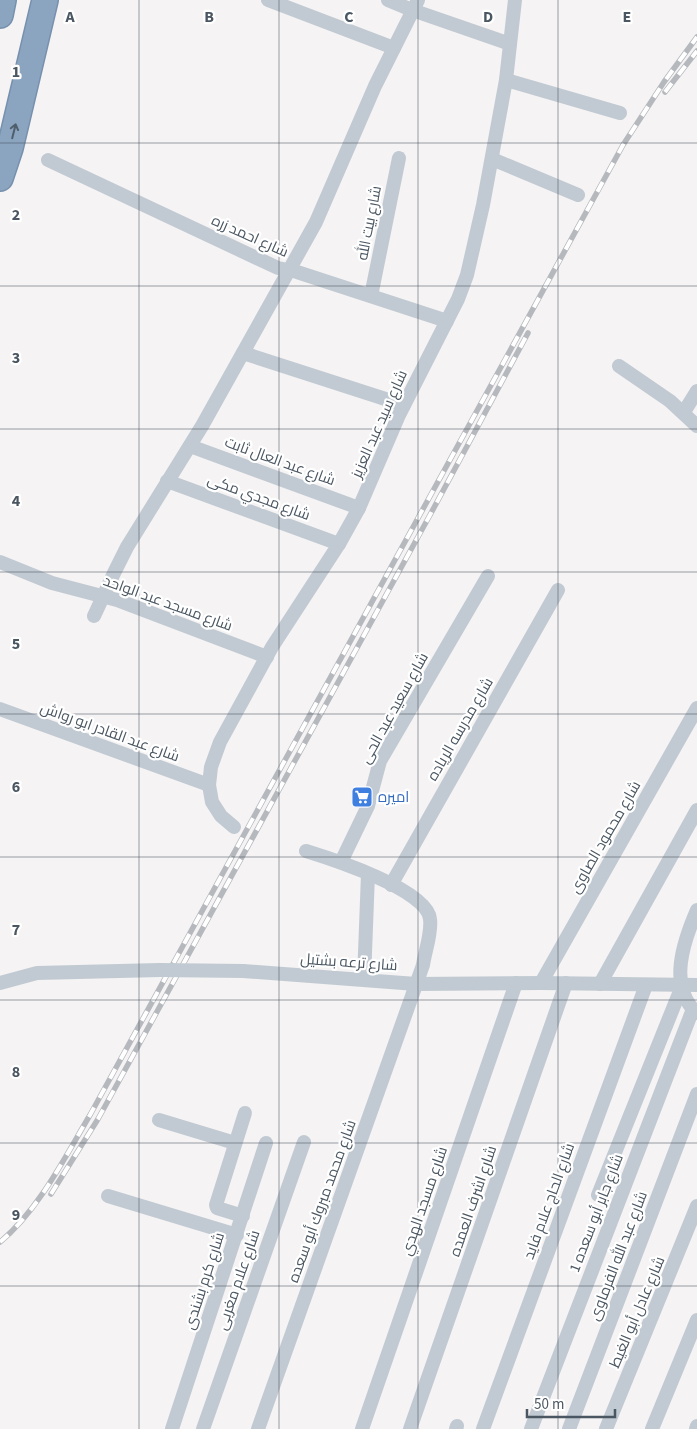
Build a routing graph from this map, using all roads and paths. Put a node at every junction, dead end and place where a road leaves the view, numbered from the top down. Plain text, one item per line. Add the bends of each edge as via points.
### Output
1 (3, 0) edge
2 (45, 0) edge
3 (268, 0) edge
4 (388, 0) edge
5 (515, 0) edge
6 (415, 5) edge
7 (0, 15) edge
8 (510, 44) junction
9 (394, 48) junction
10 (506, 80) junction
11 (620, 113) dead end
12 (399, 158) dead end
13 (492, 159) junction
14 (48, 160) dead end
15 (0, 178) edge
16 (578, 195) dead end
17 (288, 270) junction
18 (371, 296) junction
19 (447, 321) junction
20 (243, 353) junction
21 (619, 366) dead end
22 (697, 391) edge
23 (404, 405) junction
24 (684, 412) junction
25 (697, 426) edge
26 (190, 446) junction
27 (167, 481) junction
28 (360, 508) junction
29 (339, 544) junction
30 (0, 562) edge
31 (488, 576) dead end
32 (558, 590) dead end
33 (103, 596) junction
34 (94, 616) dead end
35 (267, 657) junction
36 (697, 708) edge
37 (0, 710) edge
38 (209, 786) junction
39 (697, 810) edge
40 (234, 827) dead end
41 (306, 851) dead end
42 (342, 862) junction
43 (368, 874) junction
44 (391, 885) junction
45 (697, 910) edge
46 (364, 979) junction
47 (0, 983) edge
48 (516, 983) junction
49 (541, 983) junction
50 (566, 983) junction
51 (416, 984) junction
52 (600, 984) junction
53 (646, 985) junction
54 (697, 985) edge
55 (682, 986) junction
56 (695, 1011) edge
57 (697, 1094) edge
58 (245, 1113) dead end
59 (159, 1120) dead end
60 (304, 1142) dead end
61 (235, 1143) junction
62 (266, 1143) dead end
63 (598, 1195) dead end
64 (108, 1196) dead end
65 (697, 1206) edge
66 (243, 1216) junction
67 (237, 1235) junction
68 (697, 1320) edge
69 (172, 1429) edge
70 (203, 1429) edge
71 (258, 1429) edge
72 (362, 1429) edge
73 (410, 1429) edge
74 (483, 1429) edge
75 (530, 1429) edge
76 (569, 1429) edge
77 (606, 1429) edge
78 (652, 1429) edge

1 - 7 highway
15 -> 2 highway
3 - 9 street
4 - 6 street
5 - 8 street, شارع سيد عبد العزيز
6 - 8 street
6 - 9 street
8 - 10 street, شارع سيد عبد العزيز
9 - 17 street via 314,227
10 - 11 street
10 - 13 street, شارع سيد عبد العزيز
12 - 18 street, شارع بيت الله
13 - 16 street
13 - 19 street, شارع سيد عبد العزيز via 467,275
14 - 17 street, شارع احمد زره
17 - 18 street, شارع احمد زره
17 - 20 street
18 - 19 street, شارع احمد زره
19 - 23 street, شارع سيد عبد العزيز
20 - 23 street
20 - 26 street
21 - 24 street
22 - 24 street
23 - 28 street, شارع سيد عبد العزيز
24 - 25 street
26 - 27 street
26 - 28 street, شارع عبد العال ثابت
27 - 29 street, شارع مجدي مكى
27 - 33 street via 127,547
28 - 29 street, شارع سيد عبد العزيز
29 - 35 street, شارع سيد عبد العزيز
30 - 33 street, شارع مسجد عبد الواحد via 52,583
31 - 42 street, شارع سعيد عبد الحى via 380,761 368,806
32 - 44 street, شارع مدرسه الرياده
33 - 34 street
33 - 35 street, شارع مسجد عبد الواحد
35 - 38 street, شارع سيد عبد العزيز via 220,742 211,767
36 - 49 street, شارع محمود الصاوى
37 - 38 street, شارع عبد القادر ابو رواش
38 - 40 street, شارع سيد عبد العزيز via 212,802
39 - 52 street
41 - 42 street
42 - 43 street
43 - 44 street
43 - 46 street
44 - 51 street via 421,902 430,919 423,964
45 - 55 street via 683,946
46 - 47 street, شارع ترعه بشتيل, bridge via 243,971 160,970 37,973
46 - 51 street, شارع ترعه بشتيل
48 - 49 street, شارع ترعه بشتيل
48 - 51 street, شارع ترعه بشتيل
48 - 72 street, شارع مسجد الهدي
49 - 50 street, شارع ترعه بشتيل
50 - 52 street, شارع ترعه بشتيل
50 - 73 street, شارع اشرف العمده
51 - 71 street, شارع محمد مبروك أبو سعده
52 - 53 street, شارع ترعه بشتيل
53 - 55 street, شارع ترعه بشتيل
53 - 74 street, شارع الحاج علام فايد
54 - 55 street, شارع ترعه بشتيل
55 - 56 street
55 - 63 street
56 - 75 street, شارع جابر أبو سعده 1
57 - 76 street, شارع عبد الله الفرماوى
58 - 61 street
59 - 61 street
60 - 70 street, شارع علام مغربى
61 - 66 street via 216,1206
62 - 66 street, شارع كرم بشندى
64 - 67 street
65 - 77 street, شارع عادل أبو الغيط
66 - 67 street, شارع كرم بشندى
67 - 69 street, شارع كرم بشندى
68 - 78 street

